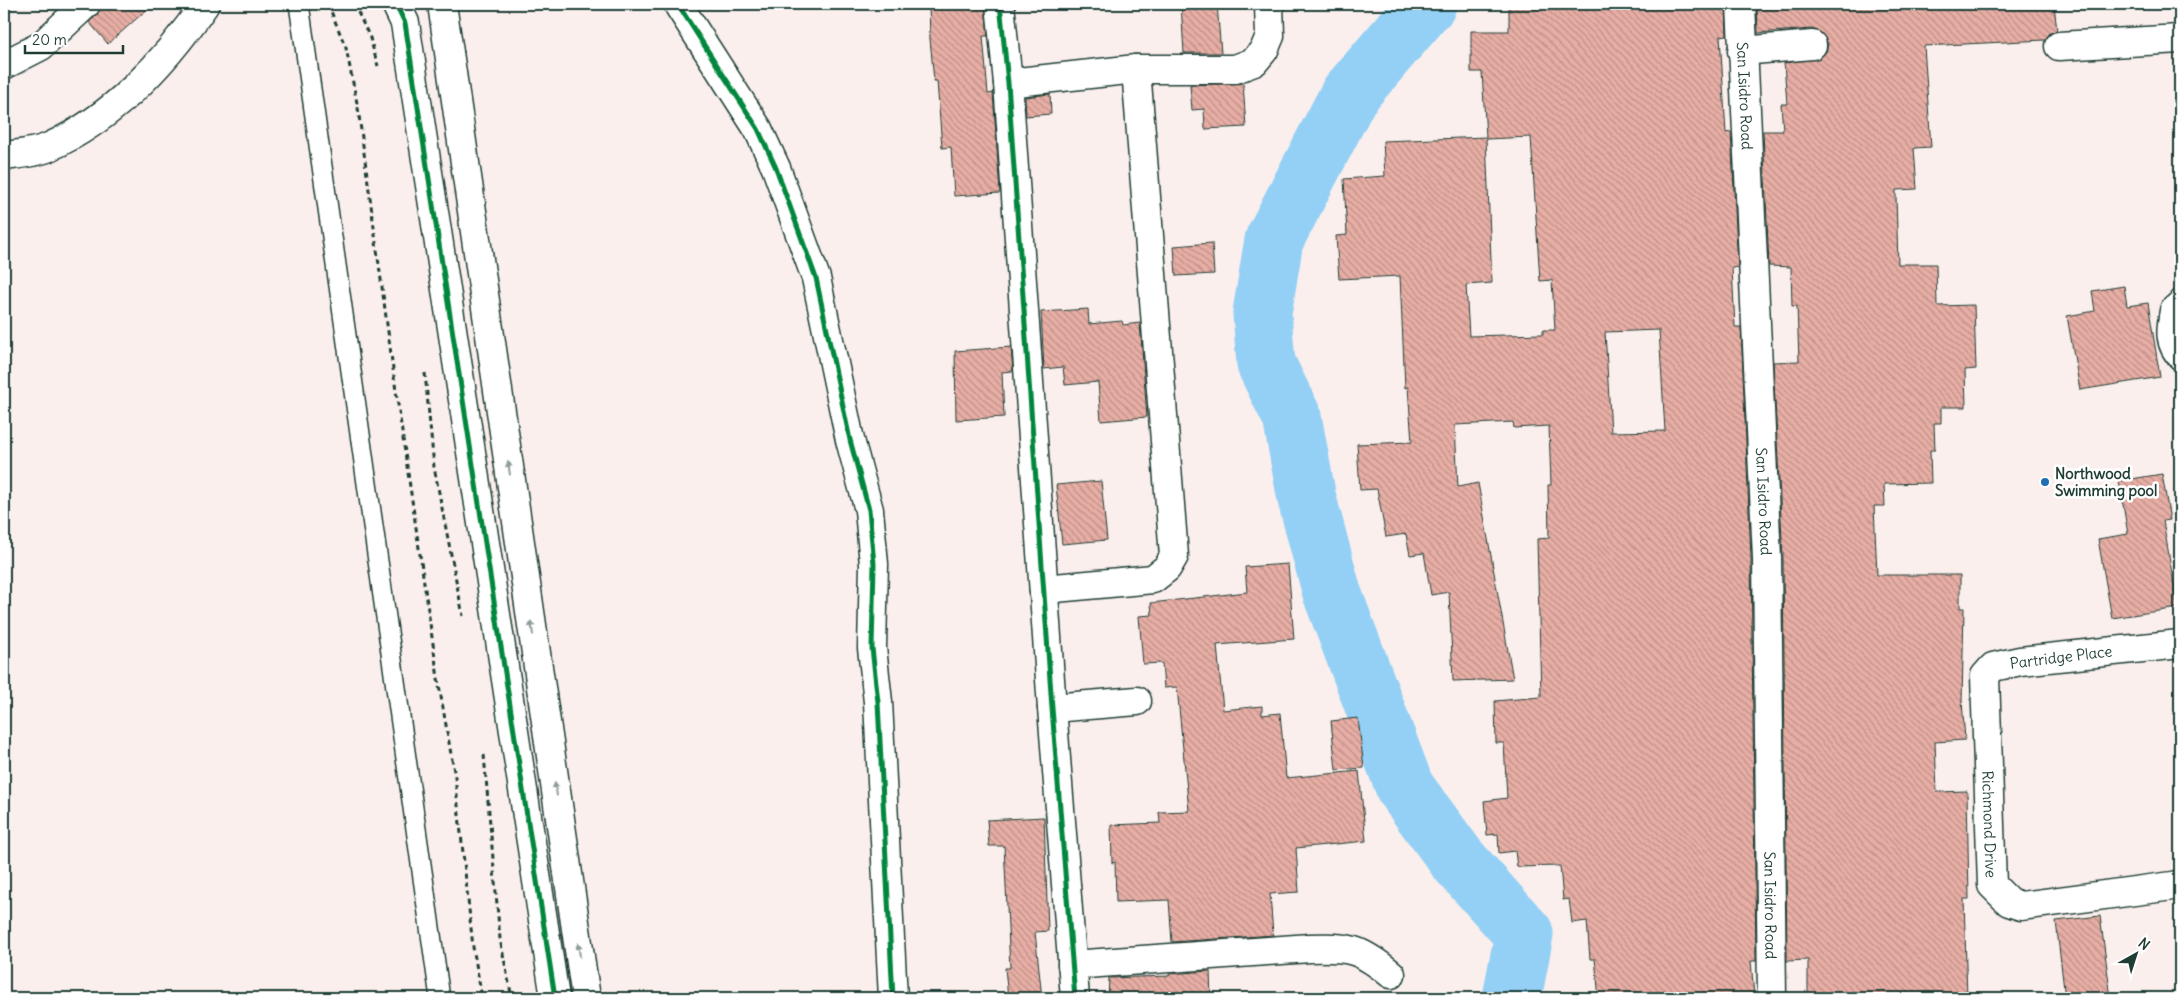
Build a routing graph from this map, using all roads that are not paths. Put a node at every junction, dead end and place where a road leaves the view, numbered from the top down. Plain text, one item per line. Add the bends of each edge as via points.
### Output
1 (86, 4) edge
2 (205, 4) edge
3 (299, 4) edge
4 (396, 4) edge
5 (442, 4) edge
6 (679, 4) edge
7 (1000, 4) edge
8 (1268, 4) edge
9 (1741, 4) edge
10 (2180, 38) edge
11 (1812, 45) dead end
12 (2059, 46) dead end
13 (1742, 52) junction
14 (4, 65) edge
15 (1136, 69) junction
16 (1008, 83) junction
17 (4, 156) edge
18 (2180, 299) edge
19 (2180, 361) edge
20 (1044, 589) junction
21 (2180, 644) edge
22 (1137, 701) dead end
23 (1052, 708) junction
24 (1986, 715) joint
25 (2180, 885) edge
26 (1072, 965) junction
27 (1391, 974) dead end
28 (440, 998) edge
29 (555, 998) edge
30 (586, 998) edge
31 (893, 998) edge
32 (1075, 998) edge
33 (1772, 998) edge

1 - 14 street via 41,46
2 - 17 street via 166,56 118,102 48,148
3 - 28 lane
4 - 29 street via 405,23
30 -> 5 street
6 - 31 street via 758,129 776,168 816,278 850,440 869,510 874,564 872,648 878,702
7 - 16 street
8 - 15 street via 1270,36 1254,62 1235,69
9 - 13 street, San Isidro Road
10 - 12 street
11 - 13 street
13 - 33 street, San Isidro Road via 1767,558
15 - 16 street
15 - 20 street via 1174,556 1167,568 1153,579
16 - 20 street
18 - 19 lane via 2170,308 2166,342
20 - 23 street
21 - 24 street, Partridge Place via 2020,661 1993,667 1985,676
22 - 23 street
23 - 26 street
24 - 25 street, Richmond Drive via 1992,885 2009,902 2021,906
26 - 27 street via 1344,948 1364,954
26 - 32 street

